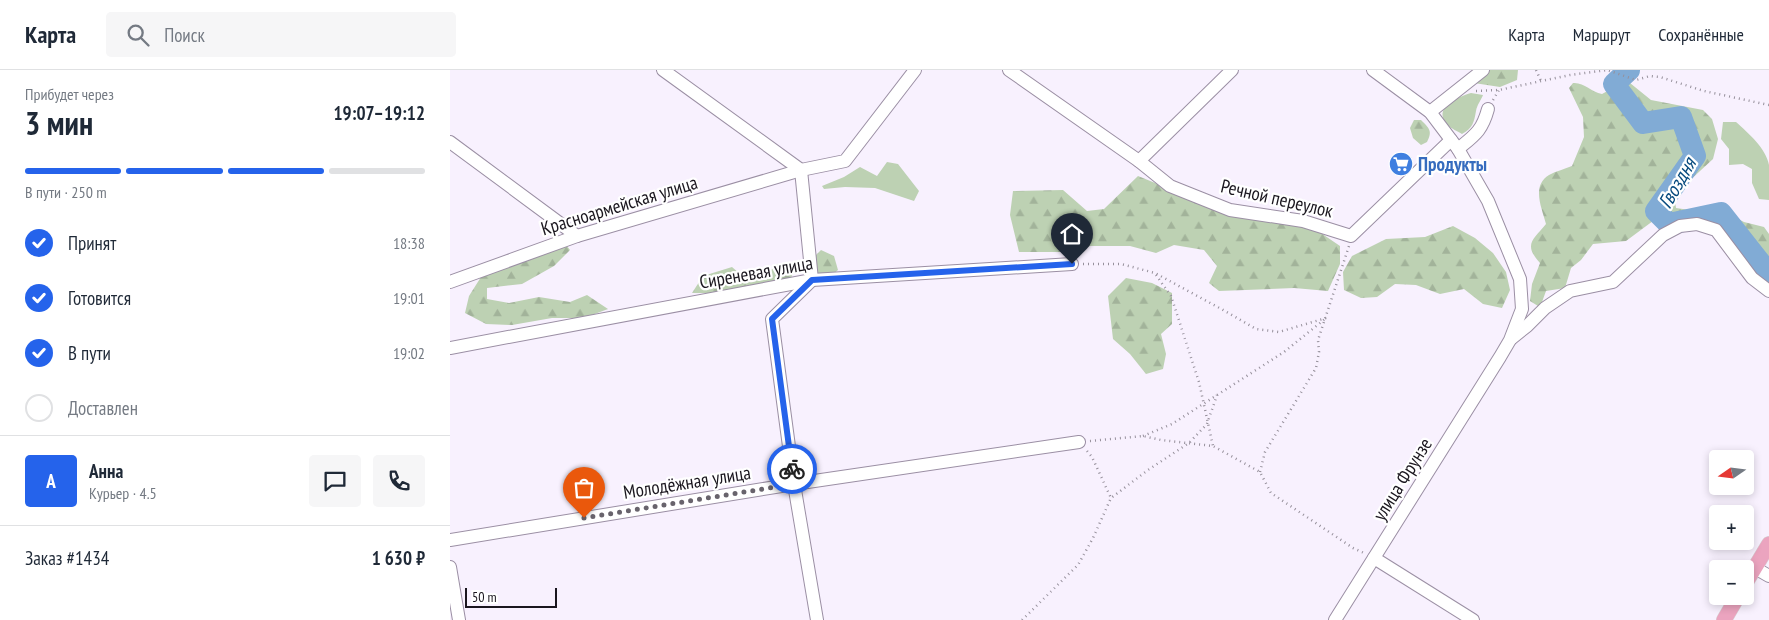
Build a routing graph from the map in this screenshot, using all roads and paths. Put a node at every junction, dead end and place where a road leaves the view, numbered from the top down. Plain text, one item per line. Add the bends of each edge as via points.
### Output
1 (663, 70) edge
2 (915, 70) edge
3 (1009, 70) edge
4 (1232, 70) edge
5 (1373, 70) edge
6 (1483, 70) edge
7 (1536, 70) edge
8 (1607, 70) edge
9 (1541, 82) junction
10 (1456, 92) junction
11 (1769, 105) edge
12 (1488, 108) dead end
13 (1430, 112) junction
14 (450, 142) edge
15 (1455, 145) junction
16 (1139, 161) junction
17 (801, 170) junction
18 (577, 236) junction
19 (1351, 236) junction
20 (1072, 264) joint
21 (1155, 273) junction
22 (812, 280) junction
23 (450, 282) edge
24 (1769, 291) edge
25 (1326, 318) junction
26 (1510, 340) junction
27 (450, 348) edge
28 (1217, 395) junction
29 (1204, 403) junction
30 (1207, 424) junction
31 (1143, 436) junction
32 (1079, 442) junction
33 (1189, 443) junction
34 (1212, 446) junction
35 (1260, 472) junction
36 (794, 484) junction
37 (1111, 498) junction
38 (450, 540) edge
39 (1769, 544) edge
40 (1374, 558) junction
41 (450, 567) edge
42 (1755, 568) joint
43 (1769, 576) edge
44 (1733, 605) edge
45 (459, 620) edge
46 (817, 620) edge
47 (1022, 620) edge
48 (1335, 620) edge
49 (1473, 620) edge
50 (1724, 620) edge

1 - 17 street
2 - 17 street, Красноармейская улица via 845,161
3 - 16 street, Речной переулок
4 - 16 street
5 - 13 street
6 - 10 street
7 - 9 path
8 - 9 path
8 - 11 path via 1636,80 1660,76 1704,91
9 - 10 path via 1499,90
10 - 13 street
12 - 15 street, Речной переулок via 1484,124 1477,134
13 - 15 street
14 - 18 street
15 - 19 street, Речной переулок
15 - 26 street via 1488,201 1520,279 1522,309
16 - 19 street, Речной переулок via 1170,186 1230,210 1303,222
17 - 18 street, Красноармейская улица
17 - 22 street
18 - 23 street, Красноармейская улица
19 - 25 path
20 - 21 path via 1121,264
20 - 22 street, Сиреневая улица
21 - 25 path via 1256,329 1279,332
21 - 29 path via 1171,296
22 - 27 street, Сиреневая улица
22 - 36 street via 772,319
24 - 26 street via 1752,278 1716,230 1697,224 1680,226 1663,235 1613,282 1570,291 1545,308
25 - 28 path via 1284,352
25 - 35 path via 1318,340 1316,368 1265,452
26 - 40 street, улица Фрунзе
28 - 29 path
28 - 30 path
29 - 30 path
29 - 31 path via 1172,424
30 - 33 path
30 - 34 path
31 - 32 path
31 - 33 path
32 - 36 street, Молодёжная улица
32 - 37 path via 1092,457
33 - 34 path
33 - 37 path
34 - 35 path
35 - 40 path via 1271,493 1353,548
36 - 38 street, Молодёжная улица
36 - 46 street
37 - 47 path via 1078,565
39 - 42 main road
40 - 48 street, улица Фрунзе
40 - 49 street
41 - 45 street
42 - 43 street
44 - 50 main road

